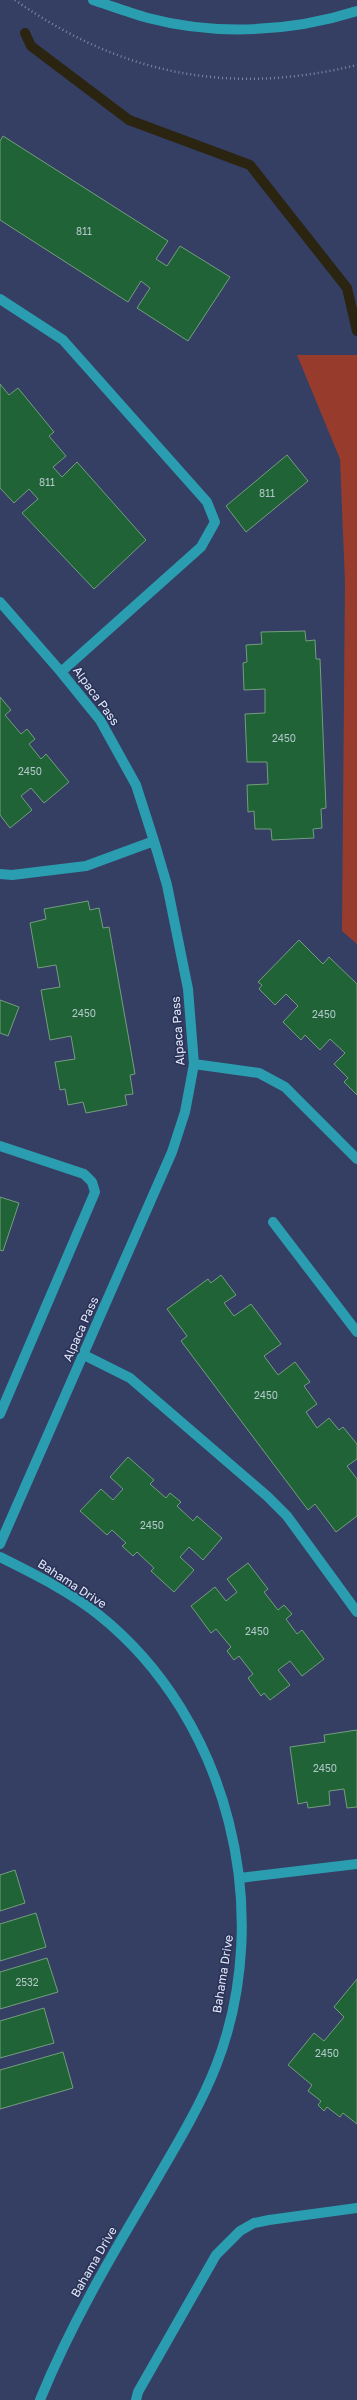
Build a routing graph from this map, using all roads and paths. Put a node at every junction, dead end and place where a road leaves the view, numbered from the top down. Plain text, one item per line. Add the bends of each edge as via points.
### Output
1 (15, 0) edge
2 (93, 0) edge
3 (357, 11) edge
4 (357, 65) edge
5 (0, 299) edge
6 (0, 602) edge
7 (61, 672) junction
8 (154, 841) junction
9 (0, 874) edge
10 (194, 1064) junction
11 (0, 1146) edge
12 (357, 1159) edge
13 (274, 1222) dead end
14 (357, 1332) edge
15 (84, 1355) junction
16 (0, 1414) edge
17 (0, 1544) edge
18 (0, 1558) edge
19 (357, 1612) edge
20 (357, 1864) edge
21 (240, 1878) junction
22 (357, 2208) edge
23 (40, 2400) edge
24 (136, 2400) edge

1 - 4 path via 74,38 116,57 158,70 199,77 233,79 295,76
2 - 3 street via 149,18 219,29 272,28 328,20
5 - 7 street via 62,340 207,502 216,522 201,547
6 - 7 street, Alpaca Pass
7 - 8 street, Alpaca Pass via 100,720 136,785
8 - 9 street via 86,866 12,875
8 - 10 street, Alpaca Pass via 167,885 188,989
10 - 12 street via 259,1072 285,1087
10 - 15 street, Alpaca Pass via 185,1112 172,1152
11 - 16 street via 84,1174 92,1182 95,1192
13 - 14 street
15 - 17 street, Alpaca Pass
15 - 19 street via 130,1378 267,1496 287,1516
18 - 21 street, Bahama Drive via 45,1579 99,1615 140,1654 179,1704 207,1761 228,1816
20 - 21 street
21 - 23 street, Bahama Drive via 243,1942 234,2003 216,2066 189,2124 86,2300 55,2361
22 - 24 street via 269,2220 254,2223 240,2230 216,2255 138,2392

